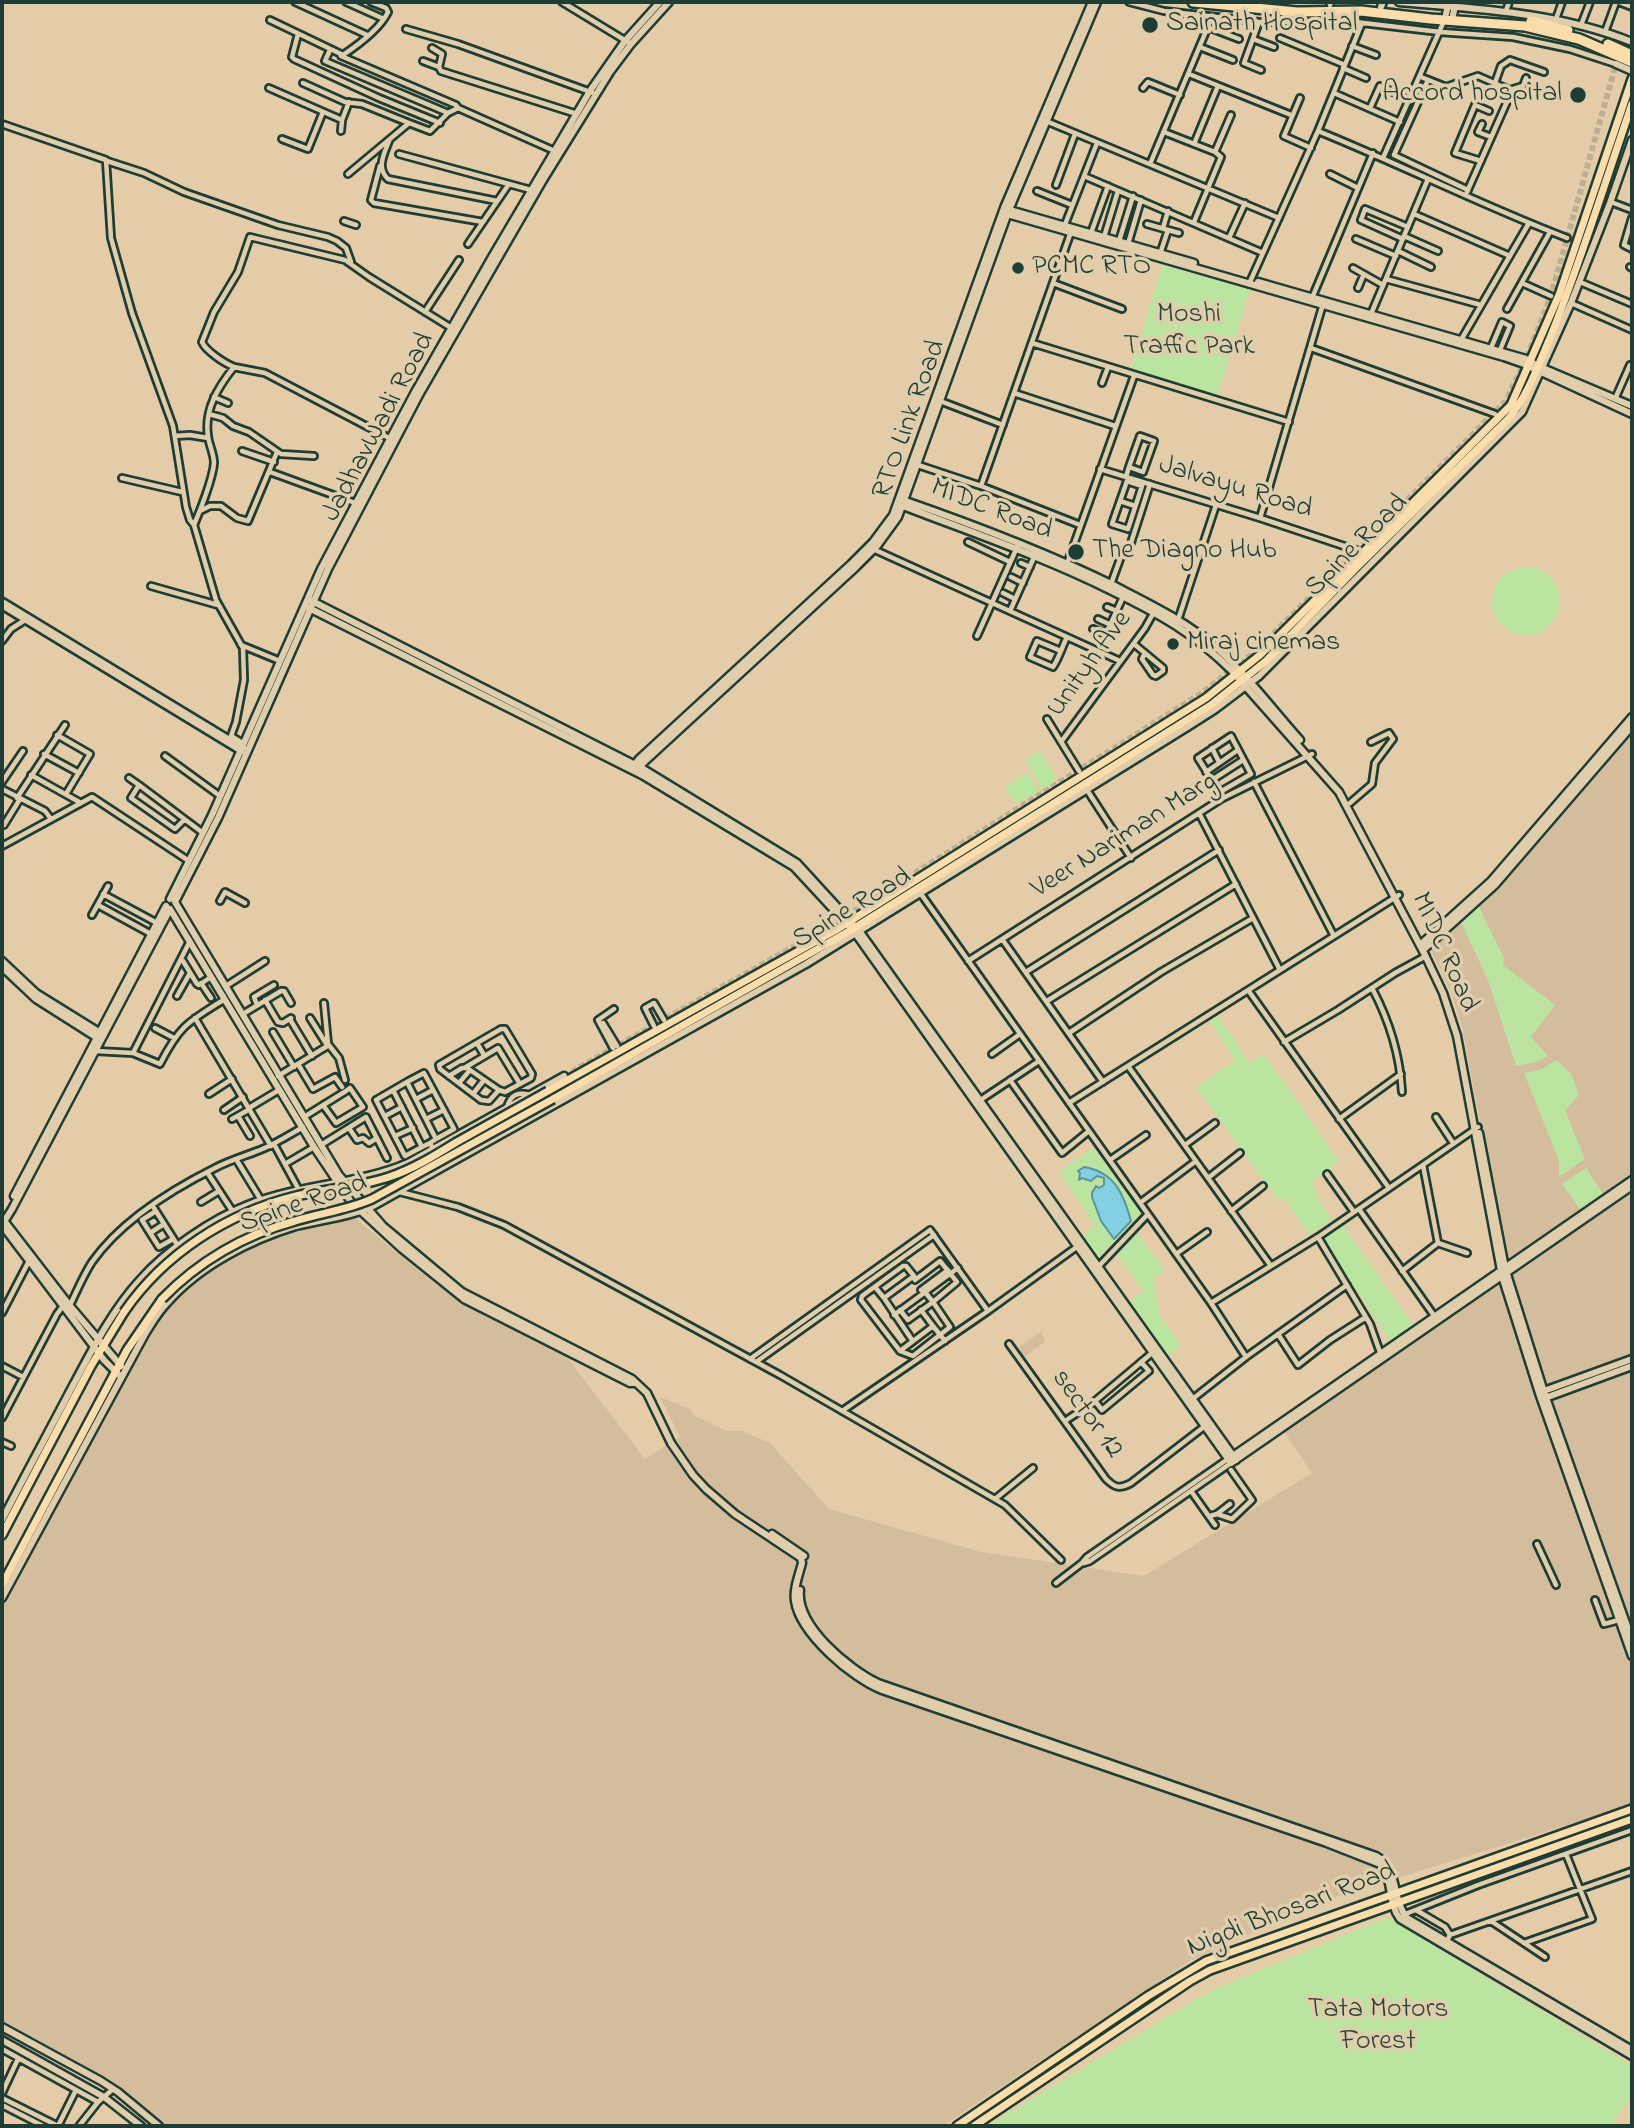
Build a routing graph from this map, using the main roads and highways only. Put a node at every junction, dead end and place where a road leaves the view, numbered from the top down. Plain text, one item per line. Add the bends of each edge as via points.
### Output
1 (1193, 2) edge
2 (1247, 2) edge
3 (1330, 4) edge
4 (1382, 4) edge
5 (1450, 9) edge
6 (1632, 55) edge
7 (1632, 62) edge
8 (1632, 79) edge
9 (1632, 104) edge
10 (1534, 366) junction
11 (569, 1085) junction
12 (2, 1535) edge
13 (2, 1585) edge
14 (1632, 1809) edge
15 (1632, 1819) edge
16 (957, 2126) edge
17 (974, 2126) edge

1 - 5 highway via 1297,12
2 - 3 highway
3 - 4 highway
4 - 5 highway
5 - 6 highway via 1553,25
5 - 7 highway via 1551,31
8 - 10 main road, Spine Road
9 - 10 main road, Spine Road via 1566,296
10 - 11 main road, Spine Road via 1520,403 1508,419 1243,680 853,928
11 - 12 main road, Spine Road, bridge via 548,1091 396,1175 260,1207 180,1252 145,1283 98,1346
11 - 13 main road, bridge via 552,1099 373,1199 244,1239 193,1271 162,1299
14 - 16 main road, Nigdi Bhosari Road via 1206,1961
15 - 17 main road, Nigdi Bhosari Road via 1209,1970

